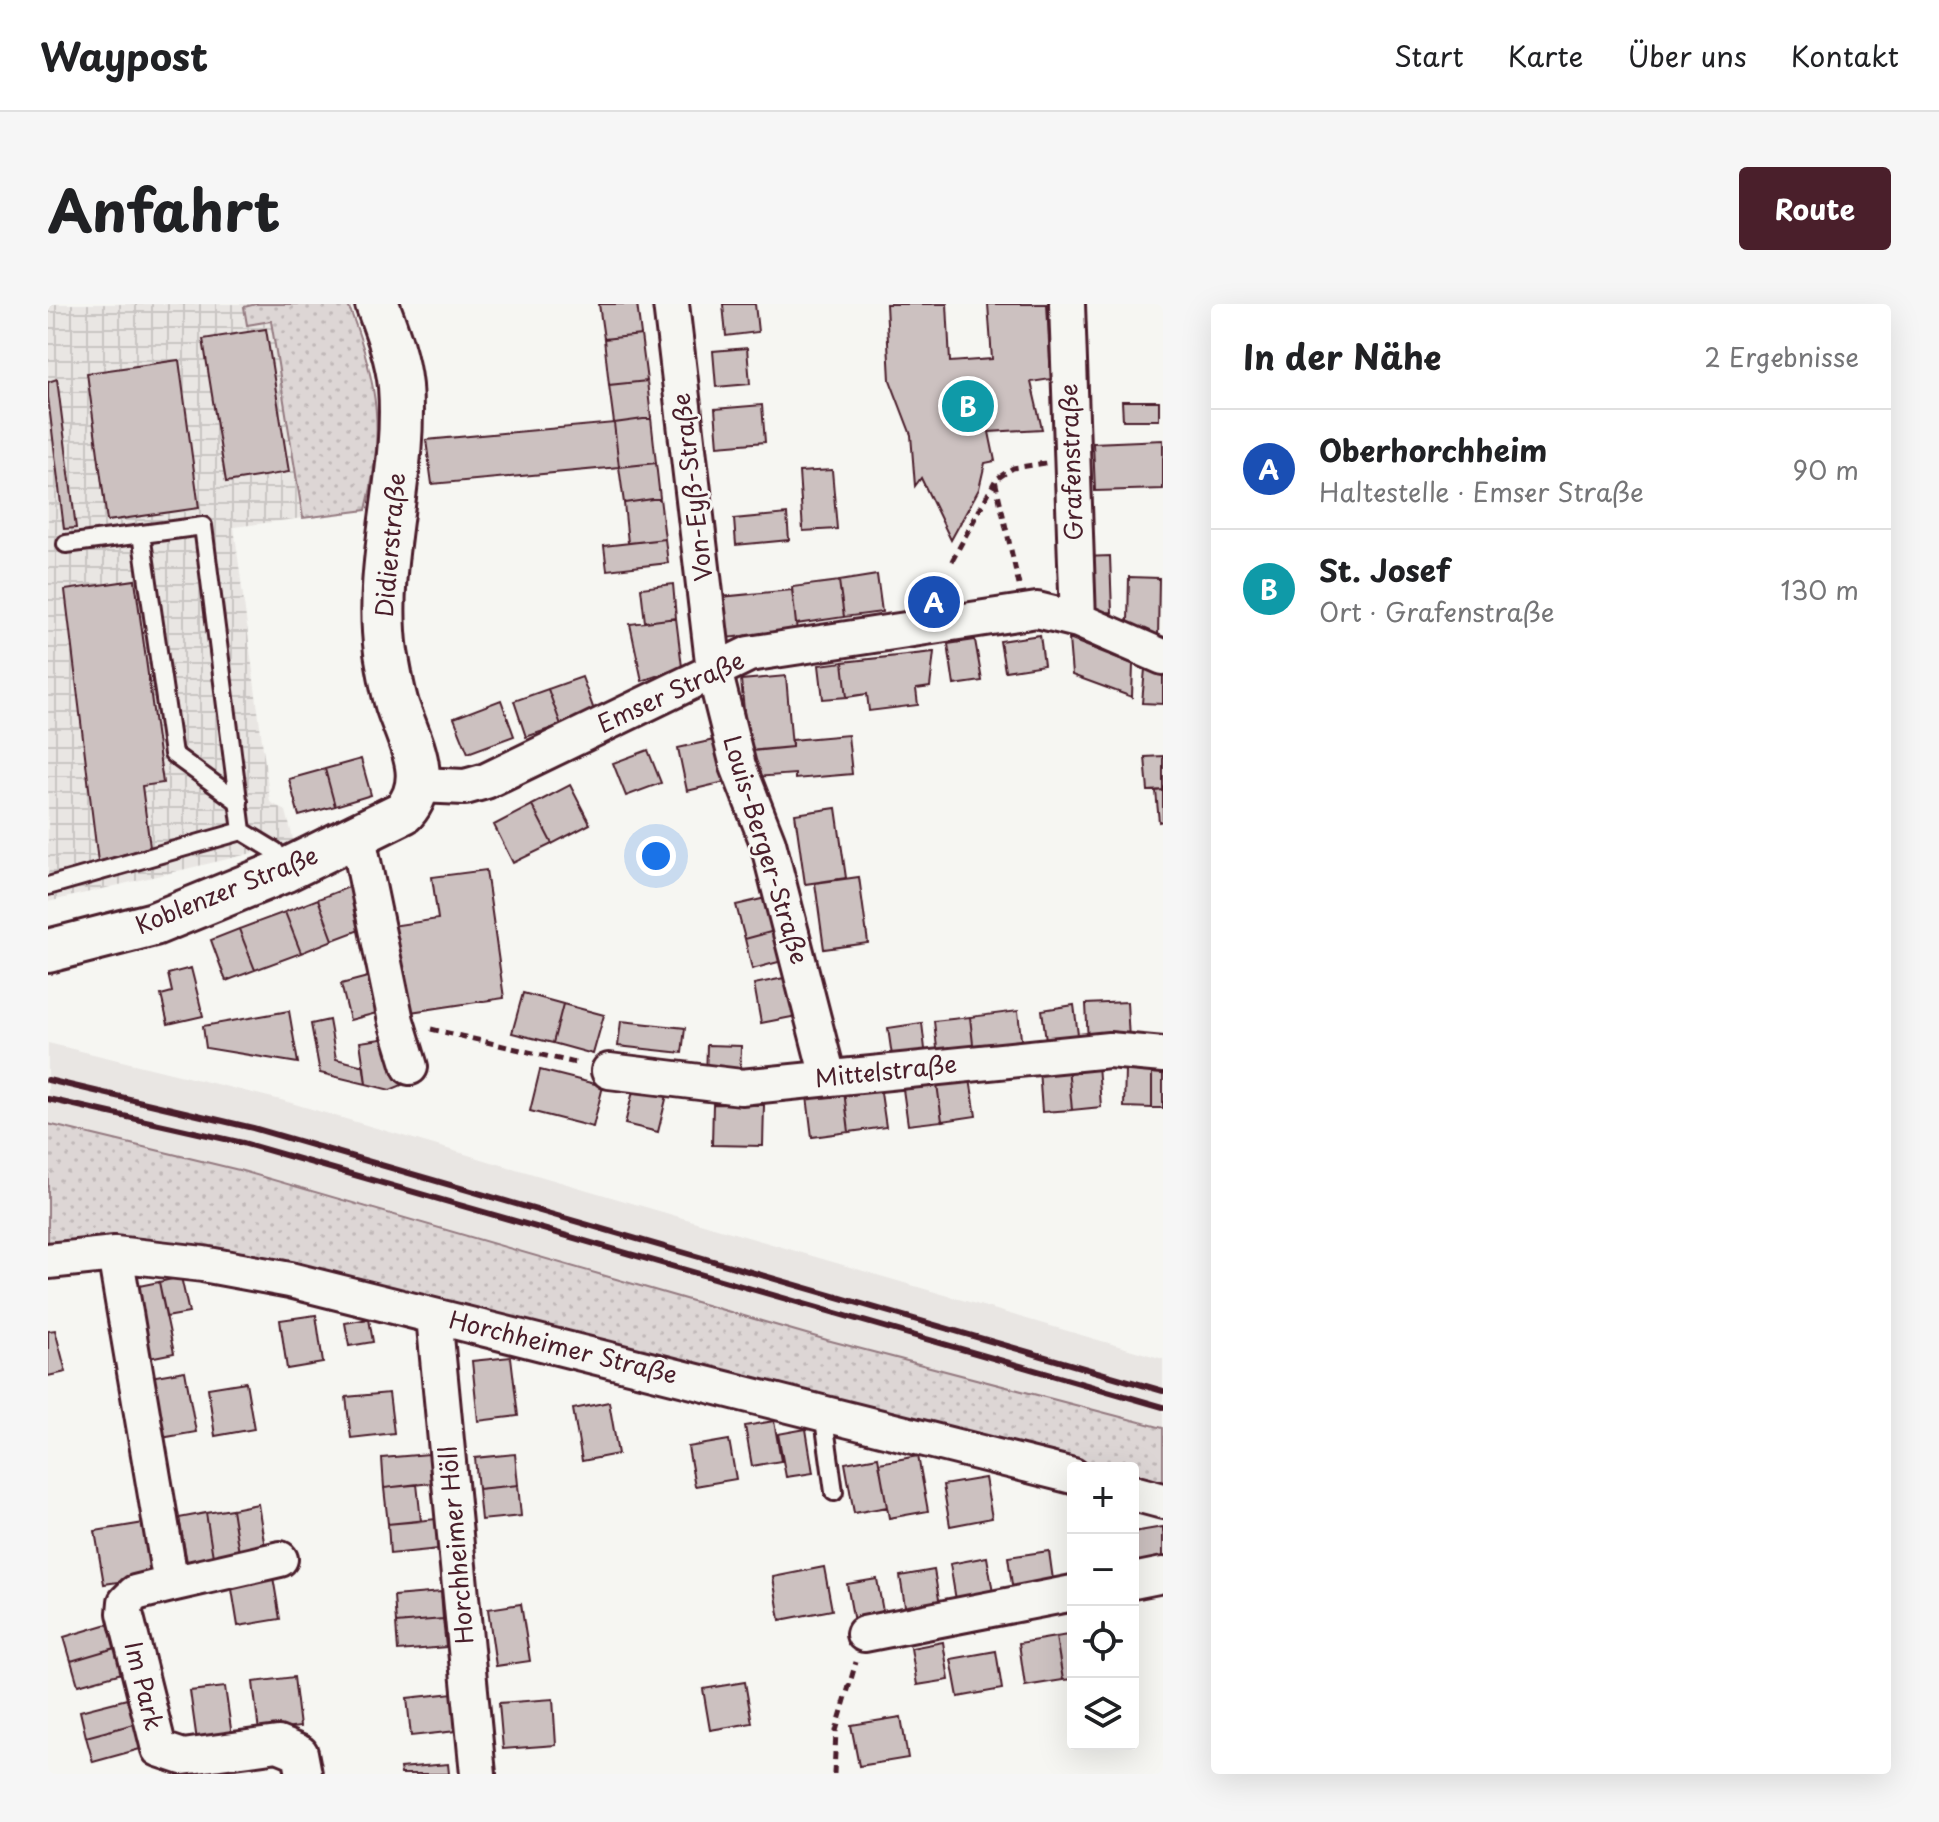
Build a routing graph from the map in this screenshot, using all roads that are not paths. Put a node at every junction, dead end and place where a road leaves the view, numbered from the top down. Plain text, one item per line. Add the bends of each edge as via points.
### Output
1 (377, 304) edge
2 (671, 304) edge
3 (1067, 304) edge
4 (141, 534) junction
5 (66, 544) dead end
6 (1078, 620) junction
7 (1163, 657) edge
8 (714, 670) junction
9 (419, 785) junction
10 (239, 802) junction
11 (242, 831) junction
12 (358, 837) junction
13 (286, 870) junction
14 (48, 886) edge
15 (48, 951) edge
16 (1163, 1055) edge
17 (410, 1067) dead end
18 (609, 1071) road end
19 (828, 1077) junction
20 (115, 1254) junction
21 (48, 1261) edge
22 (434, 1316) junction
23 (823, 1412) junction
24 (1067, 1474) edge
25 (834, 1492) dead end
26 (280, 1559) dead end
27 (1163, 1575) edge
28 (1139, 1580) edge
29 (171, 1584) junction
30 (1067, 1594) edge
31 (864, 1634) road end
32 (304, 1774) edge
33 (478, 1774) edge

1 - 9 street, Didierstraße via 400,384 398,465 383,594 389,664
2 - 8 street, Von-Eyß-Straße
3 - 6 street, Grafenstraße
4 - 5 lane
4 - 10 lane via 173,754
4 - 10 lane via 203,526
6 - 7 street, Emser Straße
6 - 8 street, Emser Straße via 1037,610 903,627 749,654
8 - 9 street, Emser Straße via 486,781 465,787
8 - 19 street, Louis-Berger-Straße via 738,766 768,843
9 - 12 street, Koblenzer Straße via 404,812
10 - 11 lane
11 - 13 lane via 275,851
11 - 14 lane
12 - 13 street, Koblenzer Straße
12 - 17 street
13 - 15 street, Koblenzer Straße via 154,924
16 - 19 street, Mittelstraße via 1109,1050
18 - 19 street, Mittelstraße via 741,1087
20 - 21 street, Horchheimer Straße
20 - 22 street, Horchheimer Straße via 290,1280
20 - 29 street
22 - 23 street, Horchheimer Straße
22 - 33 street, Horchheimer Höll
23 - 24 street, Horchheimer Straße
23 - 25 lane
26 - 29 street, Im Park
27 - 28 street
29 - 32 street, Im Park via 135,1593 126,1602 125,1613 159,1749 183,1757 278,1744 300,1753
30 - 31 street

